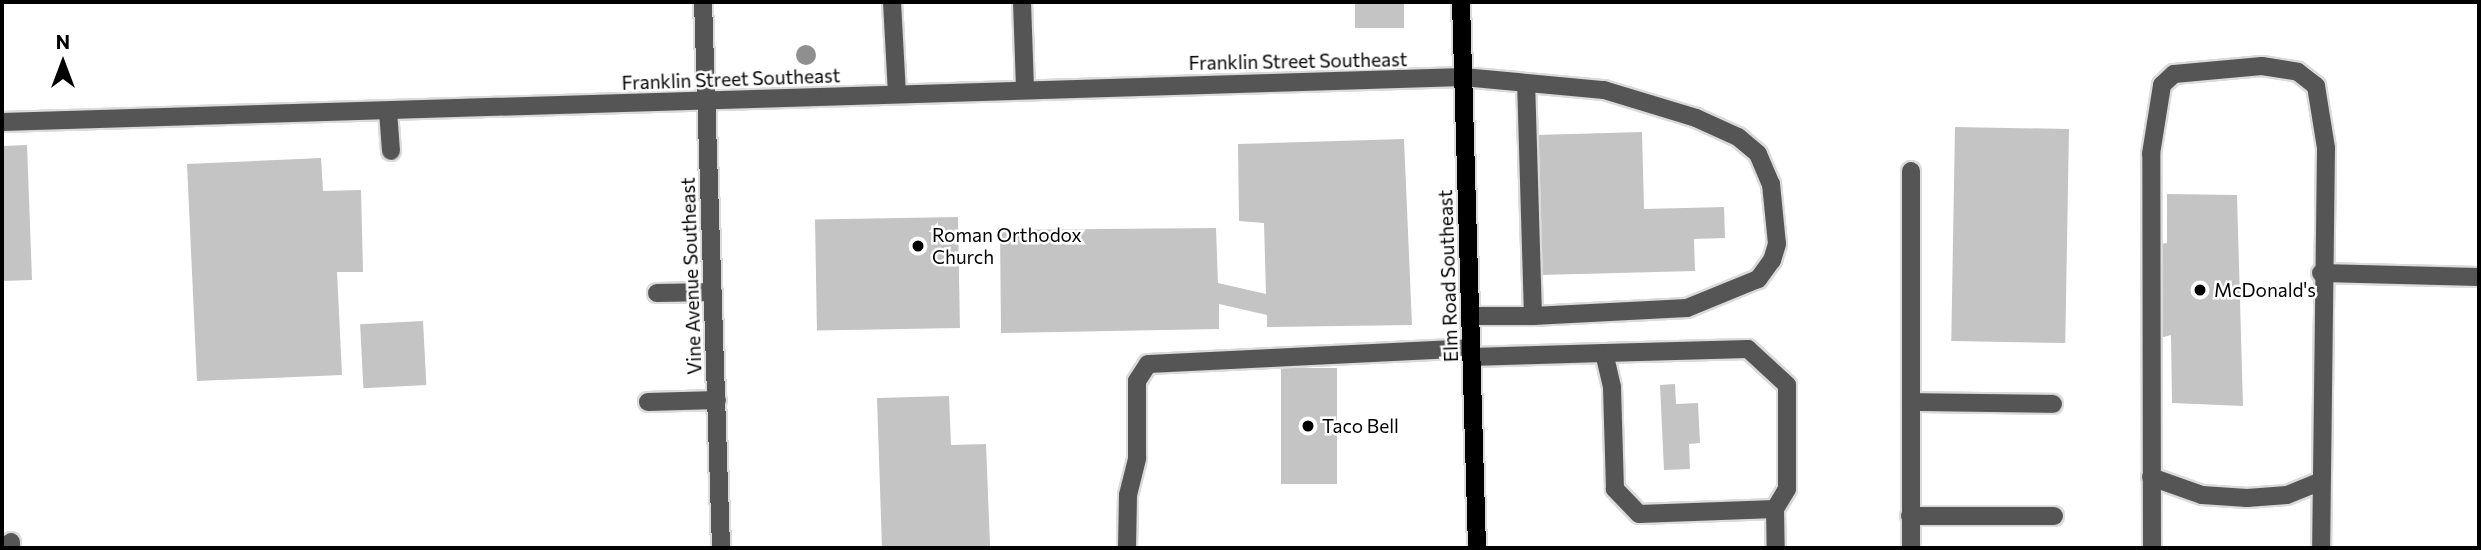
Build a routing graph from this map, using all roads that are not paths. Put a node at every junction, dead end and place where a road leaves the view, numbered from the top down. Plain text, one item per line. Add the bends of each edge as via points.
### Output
1 (703, 2) edge
2 (892, 2) edge
3 (1023, 2) edge
4 (1461, 2) edge
5 (1463, 77) junction
6 (1526, 84) junction
7 (1025, 89) junction
8 (897, 94) junction
9 (705, 102) junction
10 (388, 111) junction
11 (2, 122) edge
12 (391, 151) dead end
13 (1911, 171) dead end
14 (2321, 273) junction
15 (2479, 277) edge
16 (713, 292) junction
17 (657, 293) dead end
18 (1470, 316) junction
19 (1533, 316) junction
20 (1471, 352) junction
21 (1604, 353) junction
22 (717, 400) junction
23 (648, 402) dead end
24 (1911, 402) junction
25 (2053, 404) dead end
26 (2151, 477) junction
27 (2319, 482) junction
28 (1775, 509) junction
29 (1910, 516) junction
30 (2054, 516) dead end
31 (721, 548) edge
32 (1127, 548) edge
33 (1477, 548) edge
34 (1776, 548) edge
35 (1911, 548) edge
36 (2152, 548) edge
37 (2320, 548) edge

1 - 9 street, Vine Avenue Southeast
2 - 8 street
3 - 7 street
4 - 5 main road, Elm Road Southeast
5 - 6 street, Franklin Street Southeast
5 - 7 street, Franklin Street Southeast
5 - 18 main road, Elm Road Southeast
6 - 19 street
6 - 19 street, Franklin Street Southeast via 1604,90 1696,118 1738,137 1758,154 1771,184 1777,244 1758,279 1688,308
7 - 8 street, Franklin Street Southeast
8 - 9 street, Franklin Street Southeast
9 - 10 street, Franklin Street Southeast
9 - 16 street, Vine Avenue Southeast
10 - 11 street, Franklin Street Southeast
10 - 12 street
13 - 24 street
14 - 15 street
14 - 26 street via 2326,148 2316,86 2298,72 2262,66 2174,74 2162,85 2151,155
14 - 27 street
16 - 17 street
16 - 22 street, Vine Avenue Southeast
18 - 19 street, Franklin Street Southeast
18 - 20 main road, Elm Road Southeast
20 - 21 street
20 - 32 street via 1148,363 1137,381 1137,458 1128,495
20 - 33 main road, Elm Road Southeast
21 - 28 street via 1612,387 1615,489 1639,514
21 - 28 street via 1748,349 1787,385 1787,489
22 - 23 street
22 - 31 street, Vine Avenue Southeast
24 - 25 street
24 - 29 street
26 - 27 street via 2202,495 2247,498 2287,495
26 - 36 street
27 - 37 street
28 - 34 street
29 - 30 street
29 - 35 street

